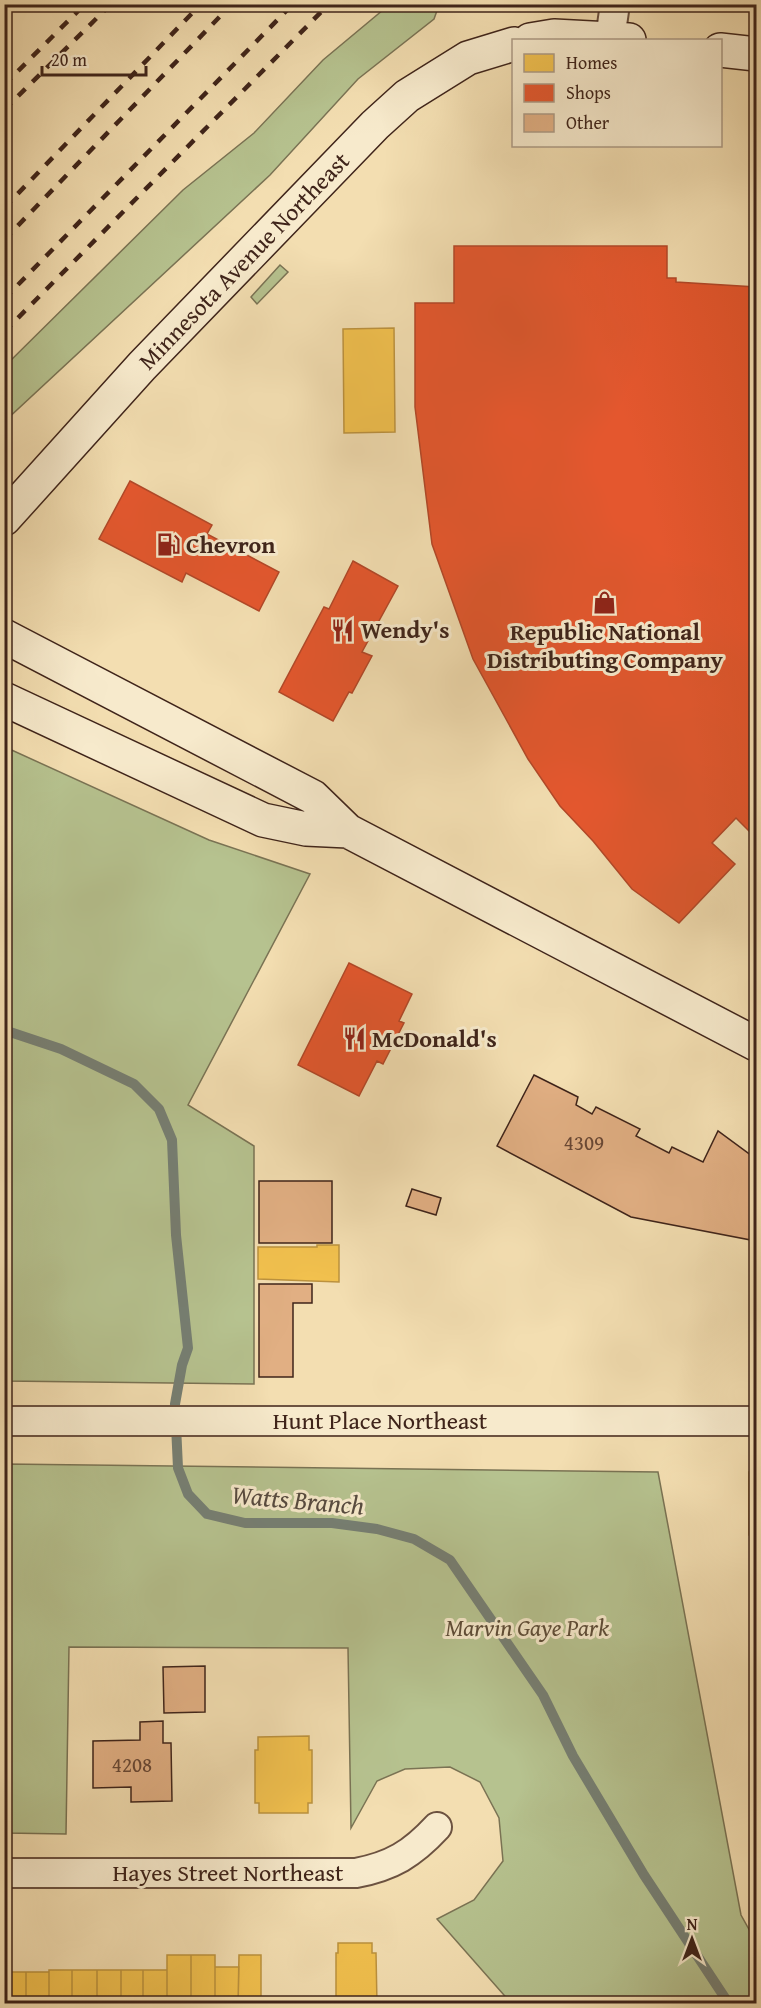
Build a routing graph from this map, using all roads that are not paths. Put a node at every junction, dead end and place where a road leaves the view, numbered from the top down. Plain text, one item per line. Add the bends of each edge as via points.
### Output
1 (615, 4) edge
2 (536, 39) edge
3 (604, 39) edge
4 (620, 39) edge
5 (512, 44) edge
6 (722, 50) edge
7 (756, 54) edge
8 (4, 519) edge
9 (4, 636) edge
10 (4, 699) edge
11 (348, 831) junction
12 (756, 1044) edge
13 (756, 1420) edge
14 (4, 1421) edge
15 (437, 1827) dead end
16 (4, 1873) edge

1 - 4 street
2 - 3 main road
5 - 8 main road, Minnesota Avenue Northeast via 468,58 407,96 375,125 142,366
6 - 7 main road
9 - 11 main road via 313,797
10 - 11 main road via 263,820 306,829
11 - 12 main road
13 - 14 street, Hunt Place Northeast
15 - 16 street, Hayes Street Northeast via 393,1863 356,1873

